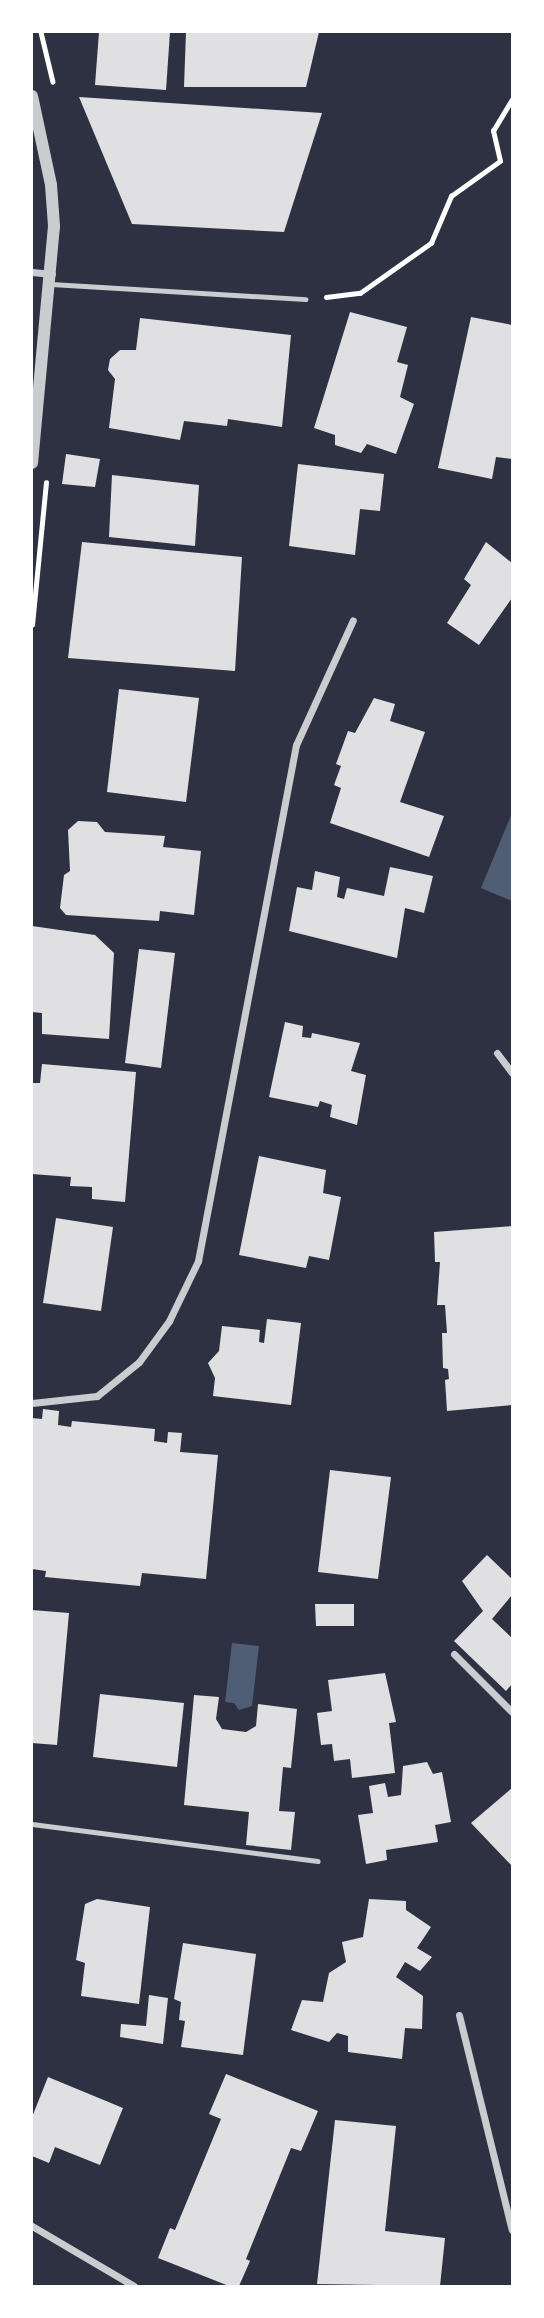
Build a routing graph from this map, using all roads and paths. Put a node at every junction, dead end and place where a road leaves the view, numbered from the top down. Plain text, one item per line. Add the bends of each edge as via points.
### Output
1 (32, 96) edge
2 (513, 99) edge
3 (32, 272) edge
4 (52, 279) junction
5 (306, 299) joint
6 (32, 463) edge
7 (353, 620) dead end
8 (497, 1053) dead end
9 (513, 1073) edge
10 (32, 1403) edge
11 (454, 1654) dead end
12 (513, 1712) edge
13 (32, 1824) edge
14 (318, 1861) dead end
15 (459, 2014) dead end
16 (32, 2226) edge
17 (513, 2230) edge
18 (134, 2287) edge

1 - 4 street via 51,185
2 - 5 path via 493,131 500,161 452,196 431,243 360,293
3 - 4 street
4 - 5 lane
4 - 6 street
7 - 10 street via 296,745 198,1261 169,1321 139,1362 97,1396
8 - 9 street
11 - 12 street
13 - 14 lane
15 - 17 street
16 - 18 street

